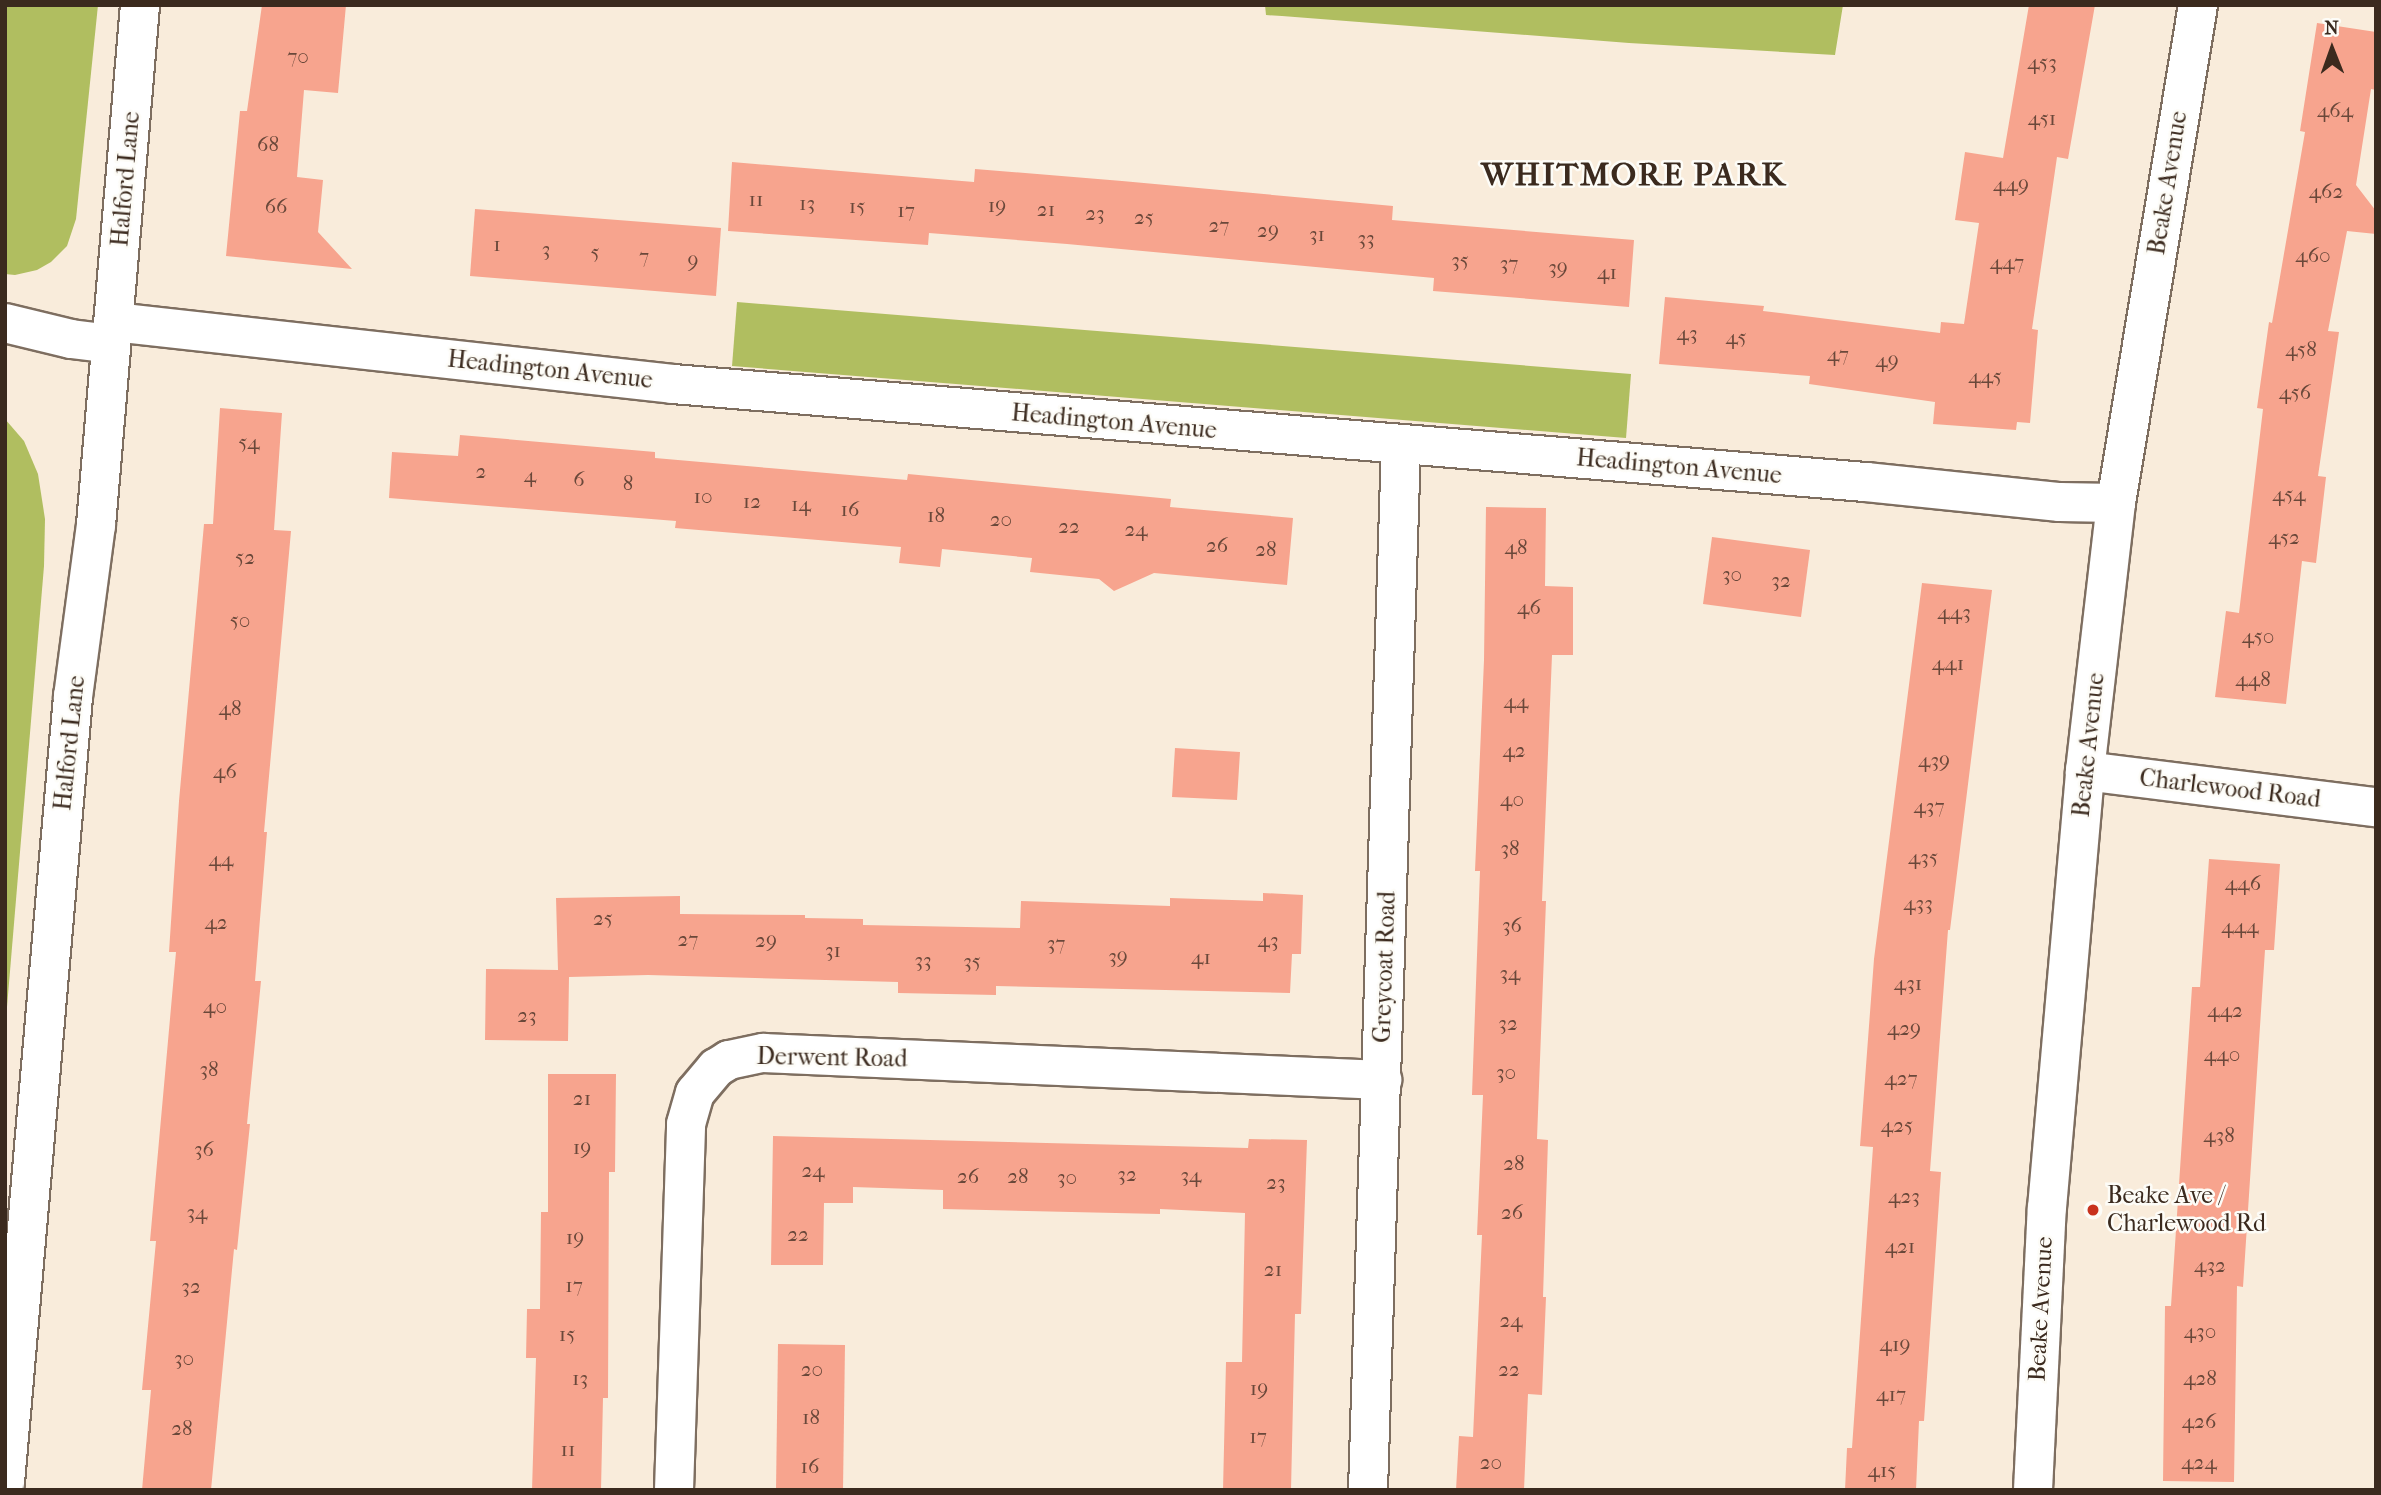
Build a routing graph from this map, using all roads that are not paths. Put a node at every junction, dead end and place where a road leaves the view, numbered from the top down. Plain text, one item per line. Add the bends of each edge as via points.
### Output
1 (140, 5) edge
2 (2197, 5) edge
3 (5, 323) edge
4 (112, 333) junction
5 (1401, 444) junction
6 (2116, 503) junction
7 (2085, 771) junction
8 (2376, 807) edge
9 (1382, 1080) junction
10 (5, 1482) edge
11 (674, 1490) edge
12 (1368, 1490) edge
13 (2033, 1490) edge

1 - 4 street, Halford Lane
2 - 6 street, Beake Avenue
3 - 4 street, Headington Avenue via 71,339
4 - 5 street, Headington Avenue
4 - 10 street, Halford Lane via 96,525 73,696
5 - 6 street, Headington Avenue via 2060,502
5 - 9 street, Greycoat Road
6 - 7 street, Beake Avenue
7 - 8 street, Charlewood Road
7 - 13 street, Beake Avenue via 2047,1208
9 - 11 street, Derwent Road via 763,1053 729,1060 695,1093 686,1124
9 - 12 street, Greycoat Road

